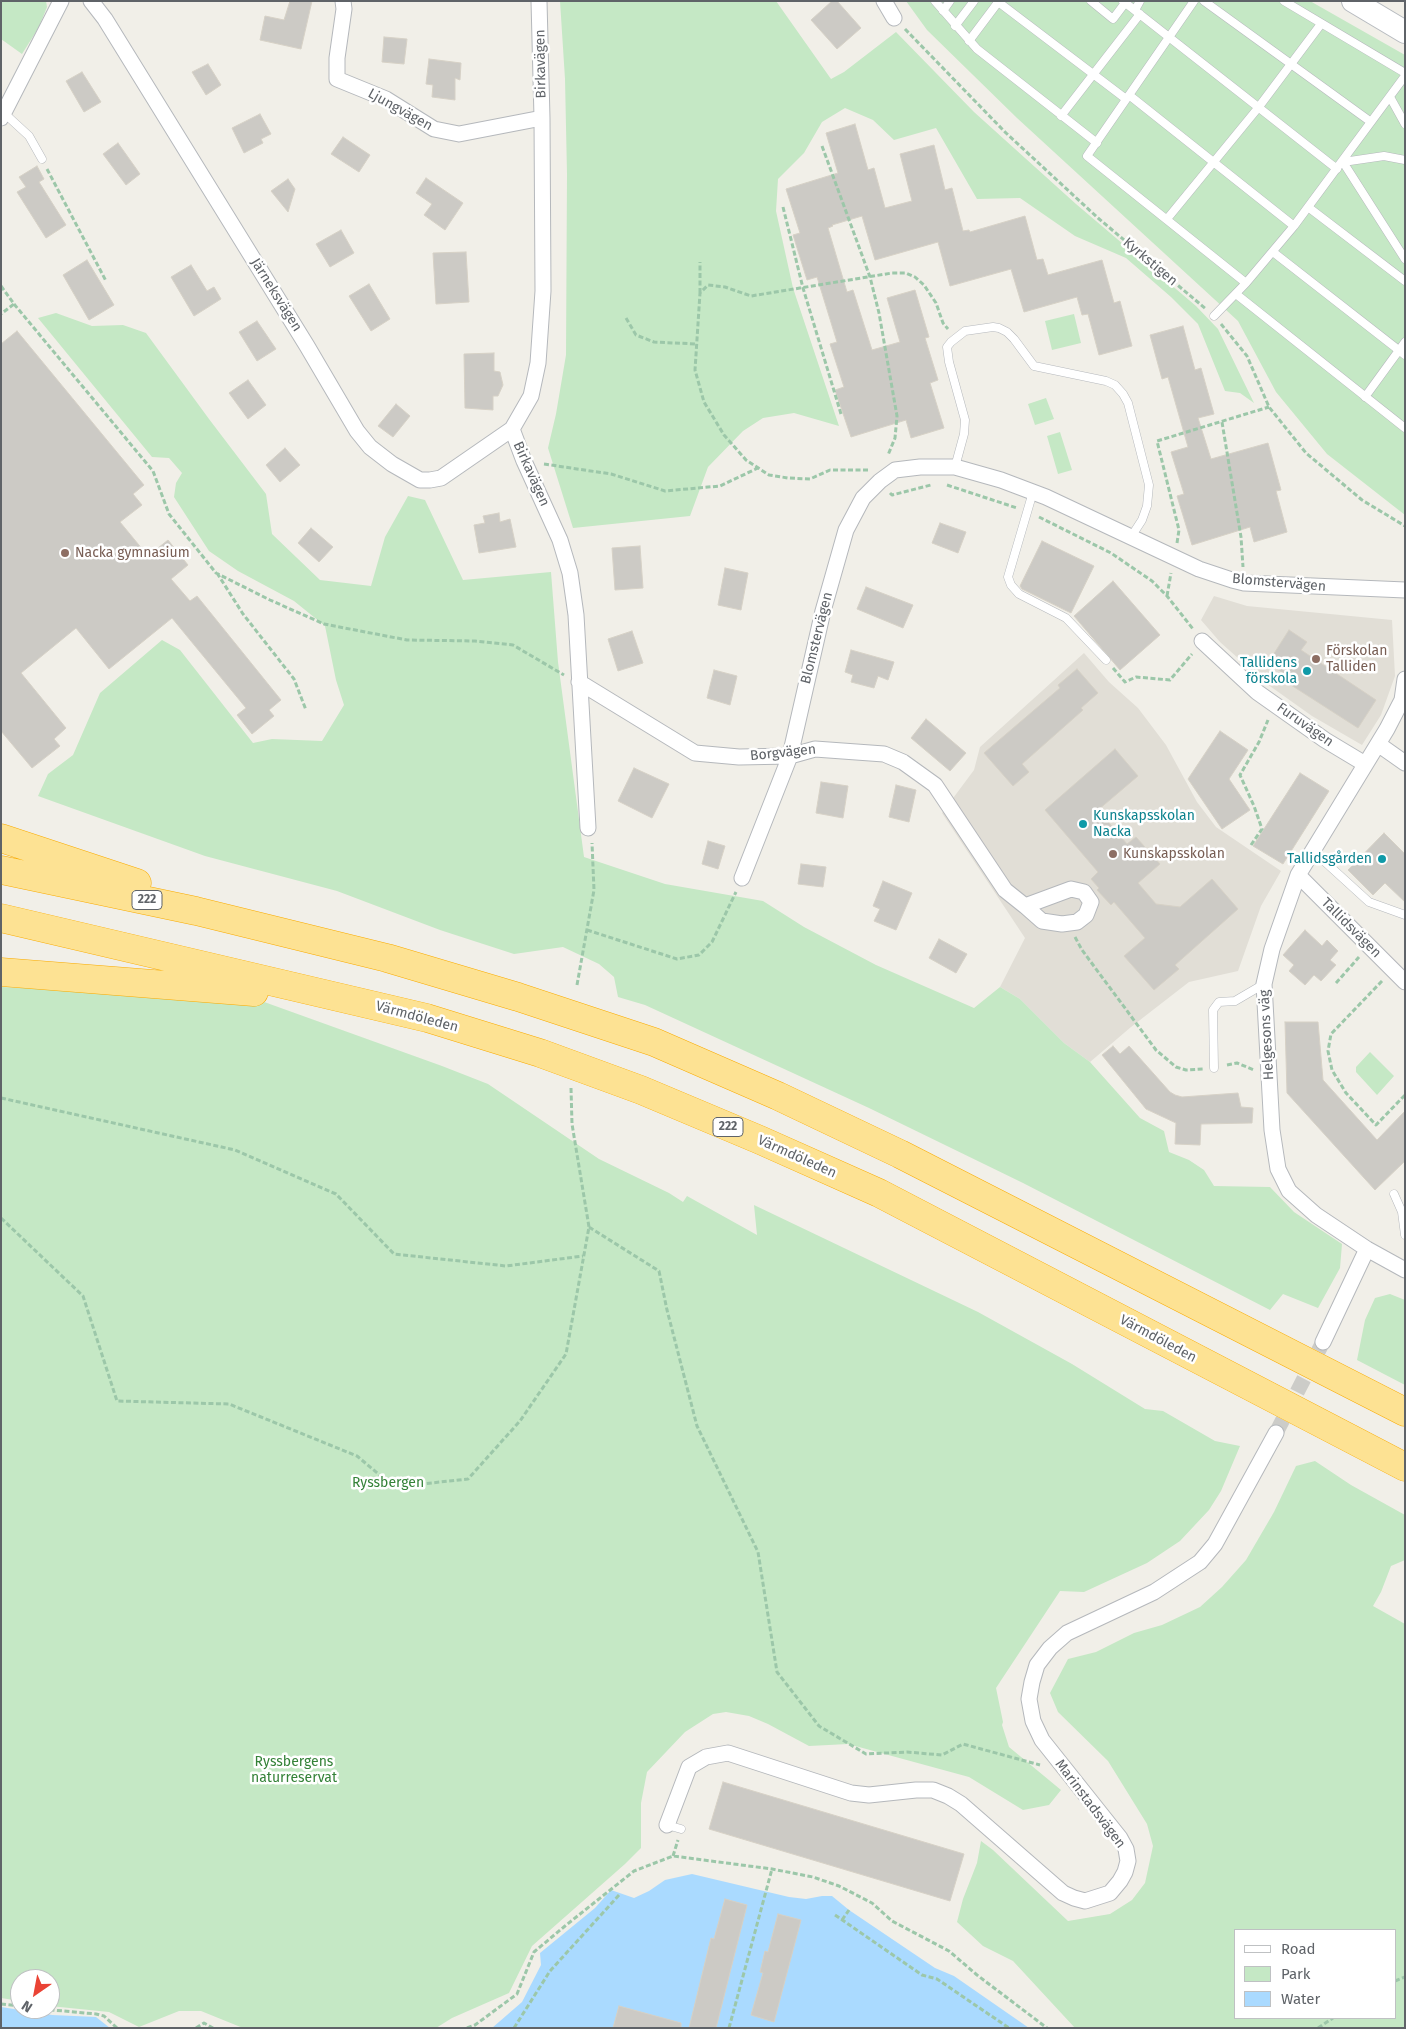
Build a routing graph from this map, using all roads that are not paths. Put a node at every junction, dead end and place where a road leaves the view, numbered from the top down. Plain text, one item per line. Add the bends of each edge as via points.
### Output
1 (62, 1) edge
2 (92, 1) edge
3 (343, 1) edge
4 (538, 1) edge
5 (884, 1) edge
6 (935, 1) edge
7 (950, 1) edge
8 (974, 1) edge
9 (1091, 1) edge
10 (1140, 1) edge
11 (1194, 1) edge
12 (1204, 1) edge
13 (1284, 1) edge
14 (1353, 1) edge
15 (998, 2) edge
16 (1124, 2) edge
17 (943, 11) junction
18 (1137, 12) junction
19 (894, 18) road end
20 (1321, 24) junction
21 (955, 26) junction
22 (1405, 32) edge
23 (1170, 36) junction
24 (969, 41) junction
25 (1291, 64) junction
26 (1094, 75) junction
27 (1405, 75) edge
28 (1128, 97) junction
29 (1390, 97) junction
30 (1258, 108) junction
31 (2, 116) edge
32 (1061, 116) junction
33 (542, 118) junction
34 (1371, 122) junction
35 (1405, 124) edge
36 (1097, 143) junction
37 (42, 159) road end
38 (1405, 160) edge
39 (1343, 162) junction
40 (1214, 163) junction
41 (1337, 169) junction
42 (1308, 207) junction
43 (1167, 219) junction
44 (1294, 226) junction
45 (1273, 252) junction
46 (1405, 258) edge
47 (1405, 281) edge
48 (1246, 282) junction
49 (1236, 294) junction
50 (1214, 316) road end
51 (1405, 342) edge
52 (1402, 353) edge
53 (1365, 397) junction
54 (1405, 428) edge
55 (512, 430) junction
56 (955, 467) junction
57 (1033, 492) junction
58 (1131, 537) junction
59 (1405, 590) edge
60 (1202, 641) road end
61 (1106, 660) road end
62 (1405, 679) edge
63 (579, 682) junction
64 (1378, 744) junction
65 (790, 756) junction
66 (1366, 764) junction
67 (1405, 764) edge
68 (588, 828) road end
69 (1, 838) edge
70 (1313, 851) junction
71 (1, 870) edge
72 (1298, 875) junction
73 (742, 878) road end
74 (1025, 906) junction
75 (1405, 915) edge
76 (1, 918) edge
77 (292, 935) junction
78 (1, 972) edge
79 (1405, 982) edge
80 (1264, 984) junction
81 (339, 998) junction
82 (1214, 1068) road end
83 (1394, 1194) dead end
84 (1405, 1235) edge
85 (1367, 1249) junction
86 (1405, 1270) edge
87 (1323, 1342) tunnel mouth
88 (1405, 1412) edge
89 (1276, 1433) tunnel mouth
90 (1405, 1467) edge
91 (674, 1827) dead end

1 - 31 street
2 - 55 street, Järneksvägen via 357,431 370,447 408,475 430,480 441,478
3 - 33 street, Ljungvägen via 337,79 386,99 434,130 459,134
4 - 33 street, Birkavägen
5 - 19 street
6 - 17 lane
7 - 17 lane
8 - 21 lane
9 - 16 lane via 1113,18
10 - 18 lane
11 - 23 lane
12 - 25 lane
13 - 20 lane
14 - 22 main road
15 - 24 lane
15 - 26 lane
16 - 18 lane
17 - 21 lane
18 - 23 lane
18 - 26 lane
20 - 25 lane
20 - 27 lane
21 - 24 lane
23 - 28 lane
23 - 30 lane
24 - 32 lane
25 - 30 lane
25 - 34 lane
26 - 28 lane
26 - 32 lane
27 - 29 lane
28 - 36 lane
28 - 40 lane
29 - 34 lane
29 - 35 lane
30 - 40 lane
30 - 41 lane
31 - 37 lane via 29,136
32 - 36 lane
33 - 55 street, Birkavägen via 543,291 538,363 532,396
34 - 39 lane
36 - 43 lane via 1087,156
38 - 39 lane via 1384,156
39 - 41 lane
39 - 46 lane
40 - 43 lane
40 - 44 lane
41 - 42 lane
42 - 44 lane
42 - 47 lane
43 - 48 lane
44 - 45 lane
45 - 48 lane
45 - 52 lane
48 - 49 lane
49 - 50 lane
49 - 53 lane
51 - 52 lane
52 - 53 lane
53 - 54 lane
55 - 63 street, Birkavägen via 560,540 570,573 576,615
56 - 57 street, Blomstervägen
56 - 58 lane via 965,420 947,348 965,331 999,328 1014,339 1034,366 1106,380 1123,394 1149,484 1147,506
56 - 65 street, Blomstervägen via 895,470 863,498 846,530 823,611
57 - 58 street, Blomstervägen
57 - 61 lane via 1008,577 1011,585 1019,594 1066,618
58 - 59 street, Blomstervägen via 1220,577 1244,583
60 - 66 street, Furuvägen via 1257,692
62 - 64 street, Helgesons väg via 1402,700
63 - 65 street, Borgvägen via 695,753 739,757
63 - 68 street, Birkavägen
64 - 66 street, Helgesons väg
64 - 67 street
65 - 73 street, Blomstervägen
65 - 74 street, Borgvägen via 815,749 884,754 903,762 935,786 1005,890
66 - 70 street, Helgesons väg
69 - 77 highway
70 - 72 street, Helgesons väg
70 - 75 lane via 1369,902
71 - 77 highway, 222
72 - 79 street, Tallidsvägen
72 - 80 street, Helgesons väg via 1272,949
74 - 74 street, Borgvägen via 1042,921 1067,923 1078,922 1086,915 1091,902 1084,892 1071,889
76 - 81 highway, Värmdöleden / 222
77 - 88 highway, 222 via 395,960 654,1042 900,1154
78 - 81 highway
80 - 82 lane via 1235,1001 1219,1002 1213,1010
80 - 85 street, Helgesons väg via 1272,1130 1278,1169 1290,1190 1316,1215
81 - 90 highway, Värmdöleden / 222 via 434,1020 540,1053 641,1090 760,1140 879,1193
83 - 84 lane via 1402,1212
85 - 86 street, Helgesons väg
85 - 87 street
89 - 91 street, Marinstadsvägen via 1215,1544 1200,1562 1154,1592 1067,1633 1037,1665 1029,1699 1032,1720 1042,1740 1126,1849 1128,1861 1120,1882 1110,1893 1085,1900 1064,1893 961,1804 933,1790 869,1795 851,1793 728,1753 706,1757 689,1767

